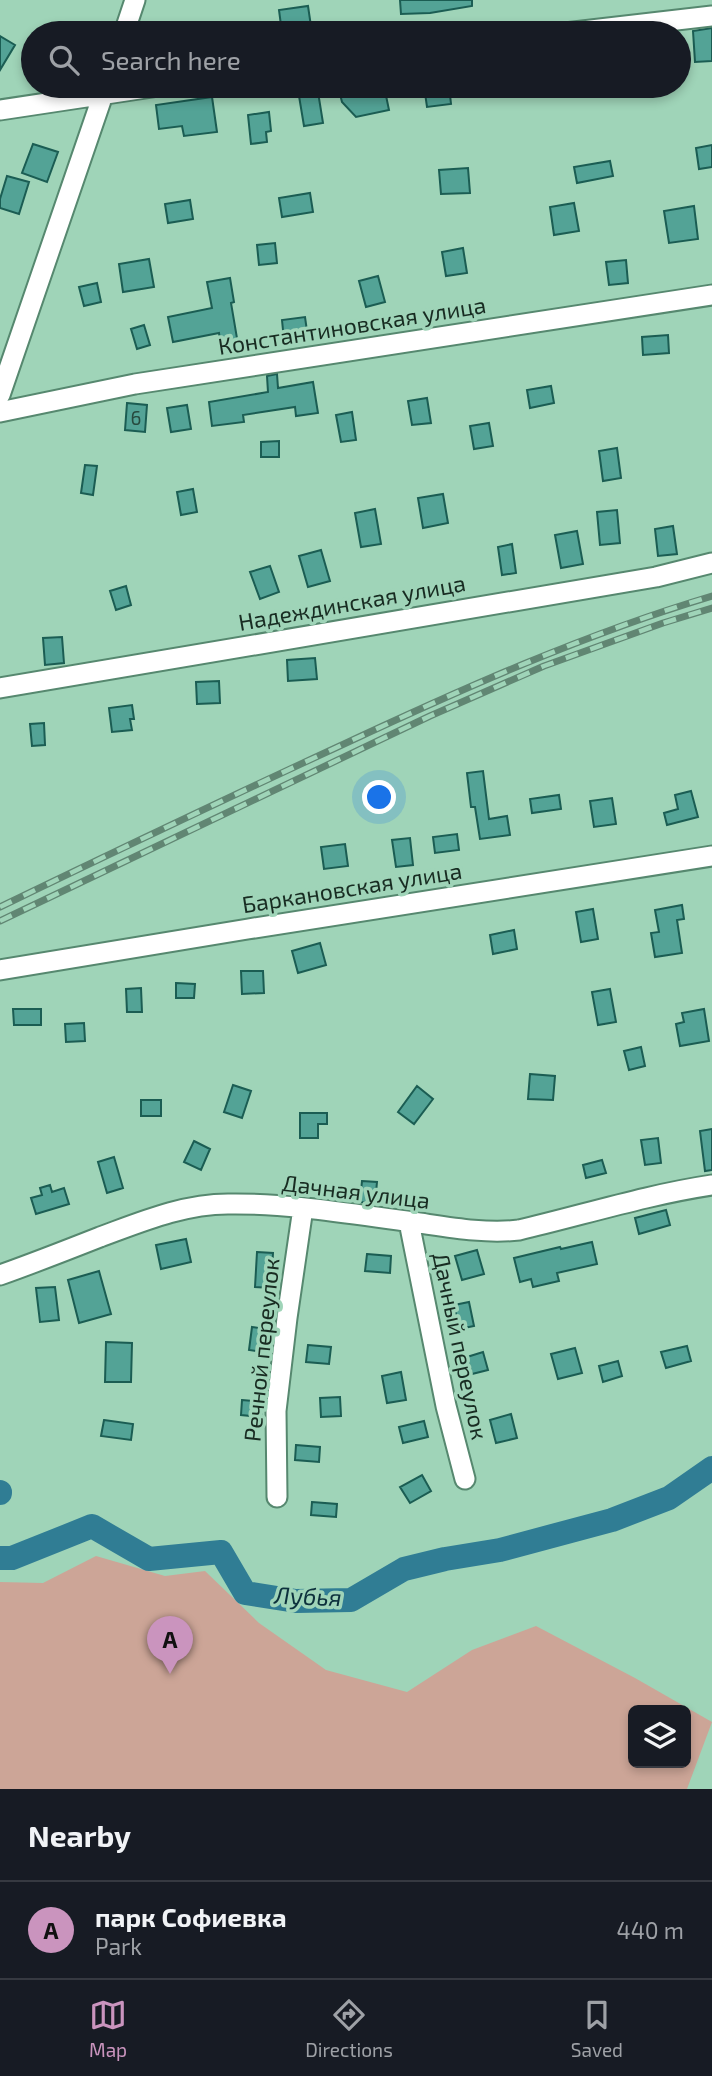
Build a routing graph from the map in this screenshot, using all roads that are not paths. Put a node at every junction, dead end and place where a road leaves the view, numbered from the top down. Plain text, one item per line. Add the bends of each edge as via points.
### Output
1 (135, 0) edge
2 (712, 16) edge
3 (128, 21) edge
4 (669, 21) edge
5 (60, 98) edge
6 (102, 98) edge
7 (0, 110) edge
8 (712, 295) edge
9 (0, 395) edge
10 (0, 412) edge
11 (712, 563) edge
12 (0, 688) edge
13 (712, 856) edge
14 (0, 970) edge
15 (712, 1185) edge
16 (303, 1208) junction
17 (409, 1222) junction
18 (0, 1275) edge
19 (465, 1479) dead end
20 (277, 1497) dead end

1 - 3 street
2 - 4 street
5 - 7 street
6 - 9 street
8 - 10 street, Константиновская улица via 135,384
11 - 12 street, Надеждинская улица via 656,577
13 - 14 street, Баркановская улица
15 - 17 street, Дачная улица via 519,1230 482,1231
16 - 17 street, Дачная улица
16 - 18 street, Дачная улица via 192,1207
16 - 20 street, Речной переулок via 276,1410
17 - 19 street, Дачный переулок

